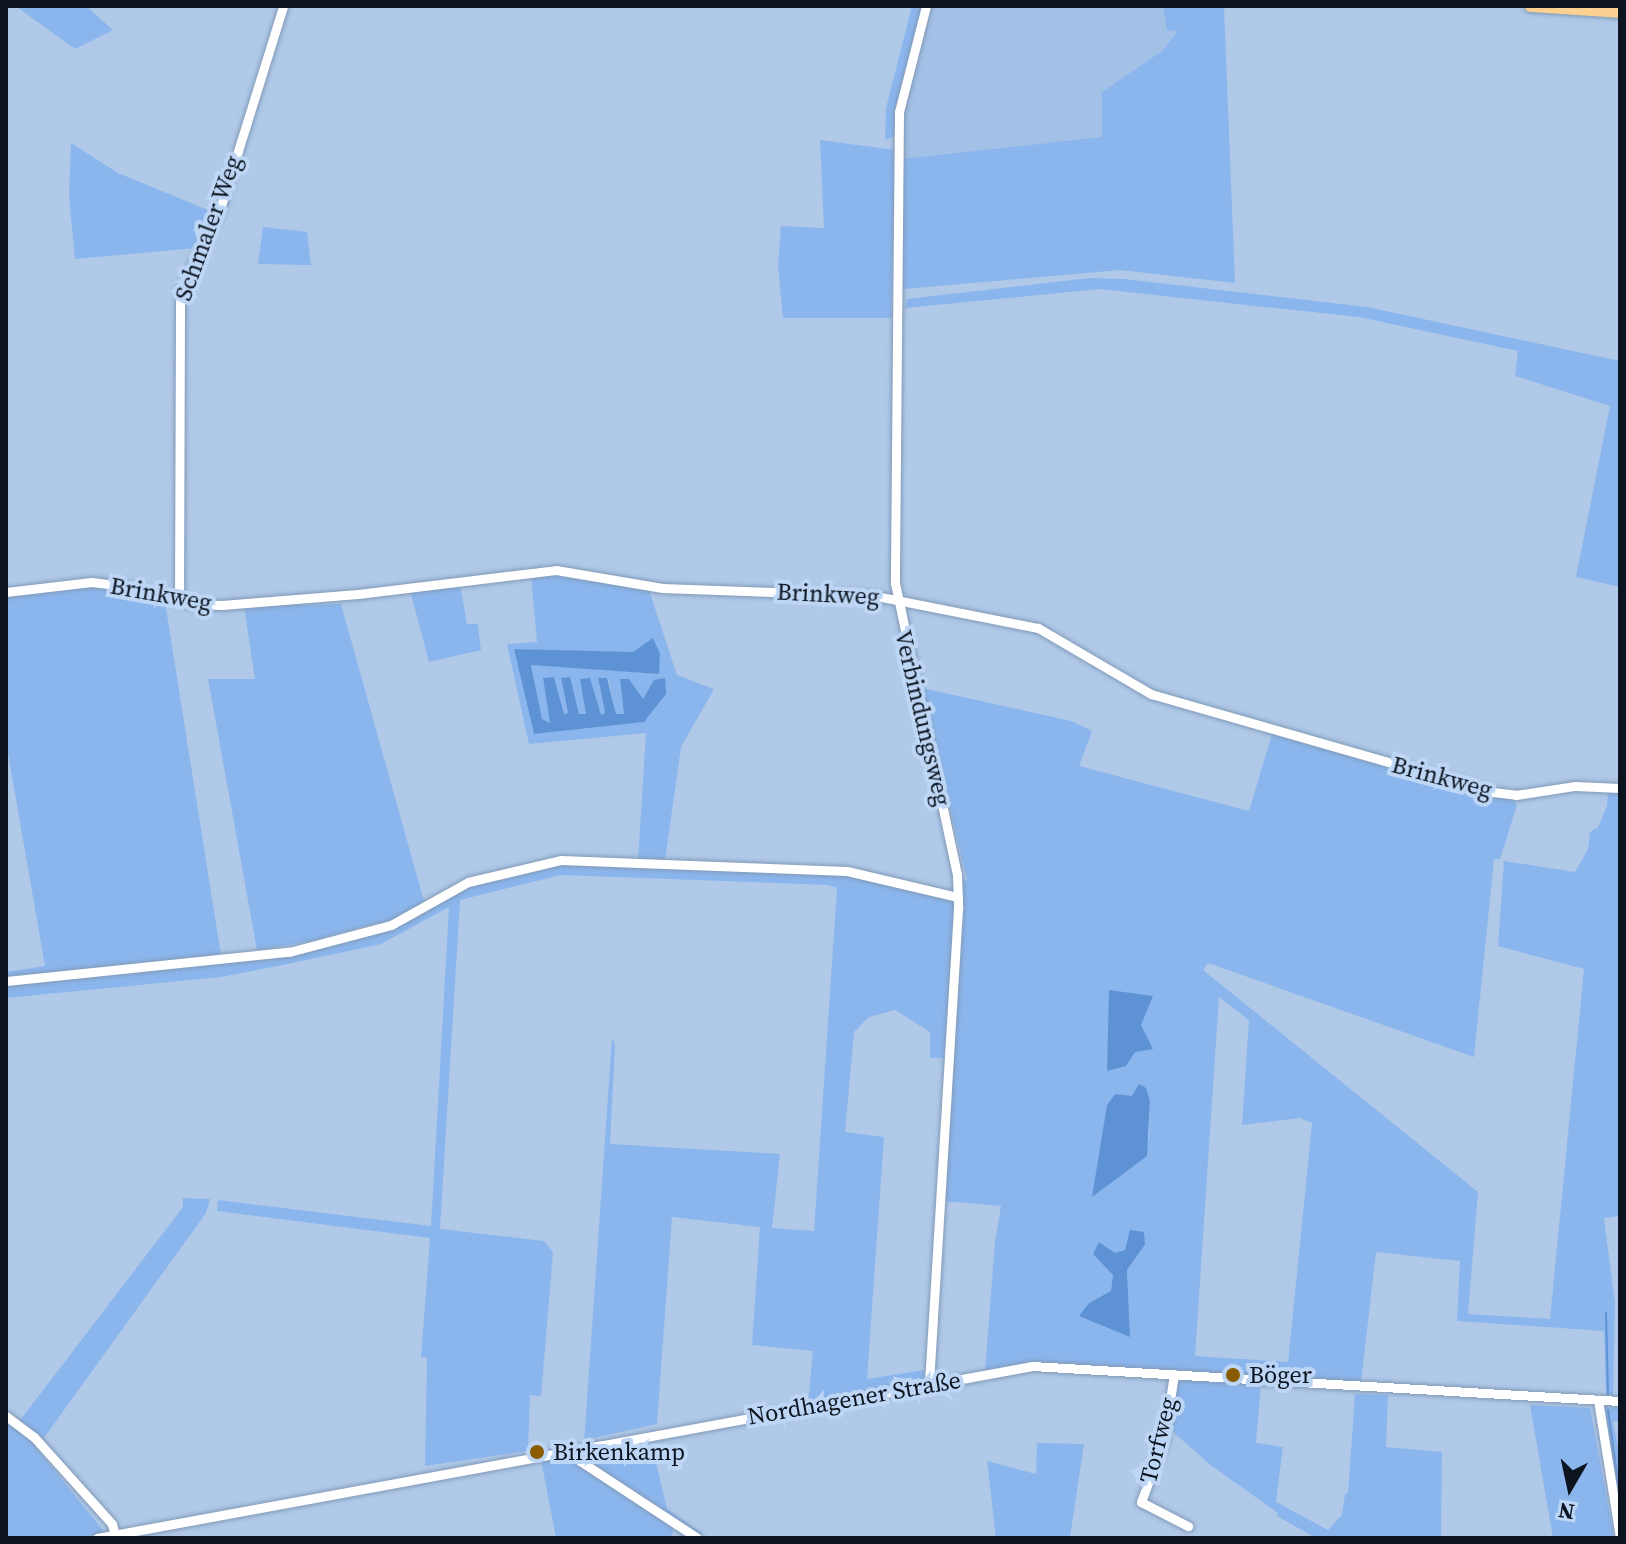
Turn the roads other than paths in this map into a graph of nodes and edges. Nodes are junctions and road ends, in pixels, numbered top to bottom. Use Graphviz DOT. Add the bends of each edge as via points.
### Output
graph roads {
  1 [pos="283,6"];
  2 [pos="926,6"];
  3 [pos="1530,6"];
  4 [pos="1620,12"];
  5 [pos="6,592"];
  6 [pos="896,599"];
  7 [pos="179,601"];
  8 [pos="1620,788"];
  9 [pos="958,897"];
  10 [pos="6,981"];
  11 [pos="1174,1374"];
  12 [pos="929,1384"];
  13 [pos="1598,1400"];
  14 [pos="1620,1401"];
  15 [pos="6,1416"];
  16 [pos="573,1450"];
  17 [pos="1188,1526"];
  18 [pos="115,1535"];
  19 [pos="97,1538"];
  20 [pos="697,1538"];
  21 [pos="1620,1538"];
  1 -- 7 [label="street, Schmaler Weg" via="219,212 180,291"];
  2 -- 6 [label="street, Verbindungsweg" via="899,112"];
  3 -- 4 [label="main road"];
  5 -- 7 [label="street, Brinkweg" via="91,582"];
  6 -- 7 [label="street, Brinkweg" via="662,588 556,570 279,601"];
  6 -- 8 [label="street, Brinkweg" via="1038,628 1151,694 1493,792"];
  6 -- 9 [label="street, Verbindungsweg"];
  9 -- 10 [label="street" via="847,871 561,860 468,882 391,925 289,952"];
  9 -- 12 [label="street, Verbindungsweg"];
  11 -- 12 [label="street, Nordhagener Straße" via="1032,1366"];
  11 -- 13 [label="street, Nordhagener Straße"];
  11 -- 17 [label="street, Torfweg" via="1164,1440 1141,1502"];
  12 -- 16 [label="street, Nordhagener Straße"];
  13 -- 14 [label="street, Nordhagener Straße"];
  13 -- 21 [label="street"];
  15 -- 18 [label="street" via="34,1437 112,1524"];
  16 -- 18 [label="street, Nordhagener Straße"];
  16 -- 20 [label="street" via="580,1461"];
  18 -- 19 [label="street, Nordhagener Straße"];
}
